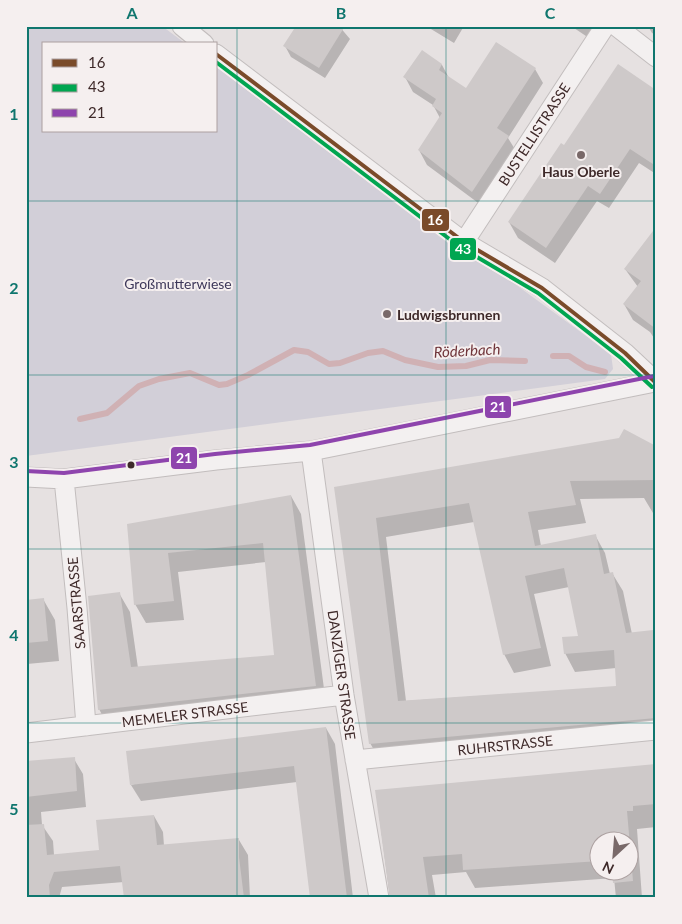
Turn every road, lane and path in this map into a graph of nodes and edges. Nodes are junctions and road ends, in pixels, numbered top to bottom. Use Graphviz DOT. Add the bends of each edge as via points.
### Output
graph roads {
  1 [pos="182,26"];
  2 [pos="605,26"];
  3 [pos="616,26"];
  4 [pos="202,42"];
  5 [pos="218,56"];
  6 [pos="656,57"];
  7 [pos="464,242"];
  8 [pos="656,382"];
  9 [pos="311,451"];
  10 [pos="26,477"];
  11 [pos="64,479"];
  12 [pos="344,695"];
  13 [pos="86,726"];
  14 [pos="656,730"];
  15 [pos="26,734"];
  16 [pos="355,760"];
  17 [pos="379,898"];
  1 -- 4 [label="street"];
  2 -- 7 [label="street, BUSTELLISTRASSE"];
  3 -- 6 [label="street"];
  5 -- 7 [label="street"];
  7 -- 8 [label="street" via="542,288 626,353"];
  8 -- 9 [label="street"];
  9 -- 11 [label="street"];
  9 -- 12 [label="street, DANZIGER STRASSE"];
  10 -- 11 [label="street"];
  11 -- 13 [label="street, SAARSTRASSE"];
  12 -- 13 [label="street, MEMELER STRASSE"];
  12 -- 16 [label="street, DANZIGER STRASSE"];
  13 -- 15 [label="street, MEMELER STRASSE"];
  14 -- 16 [label="street, RUHRSTRASSE"];
  16 -- 17 [label="street, DANZIGER STRASSE"];
}
